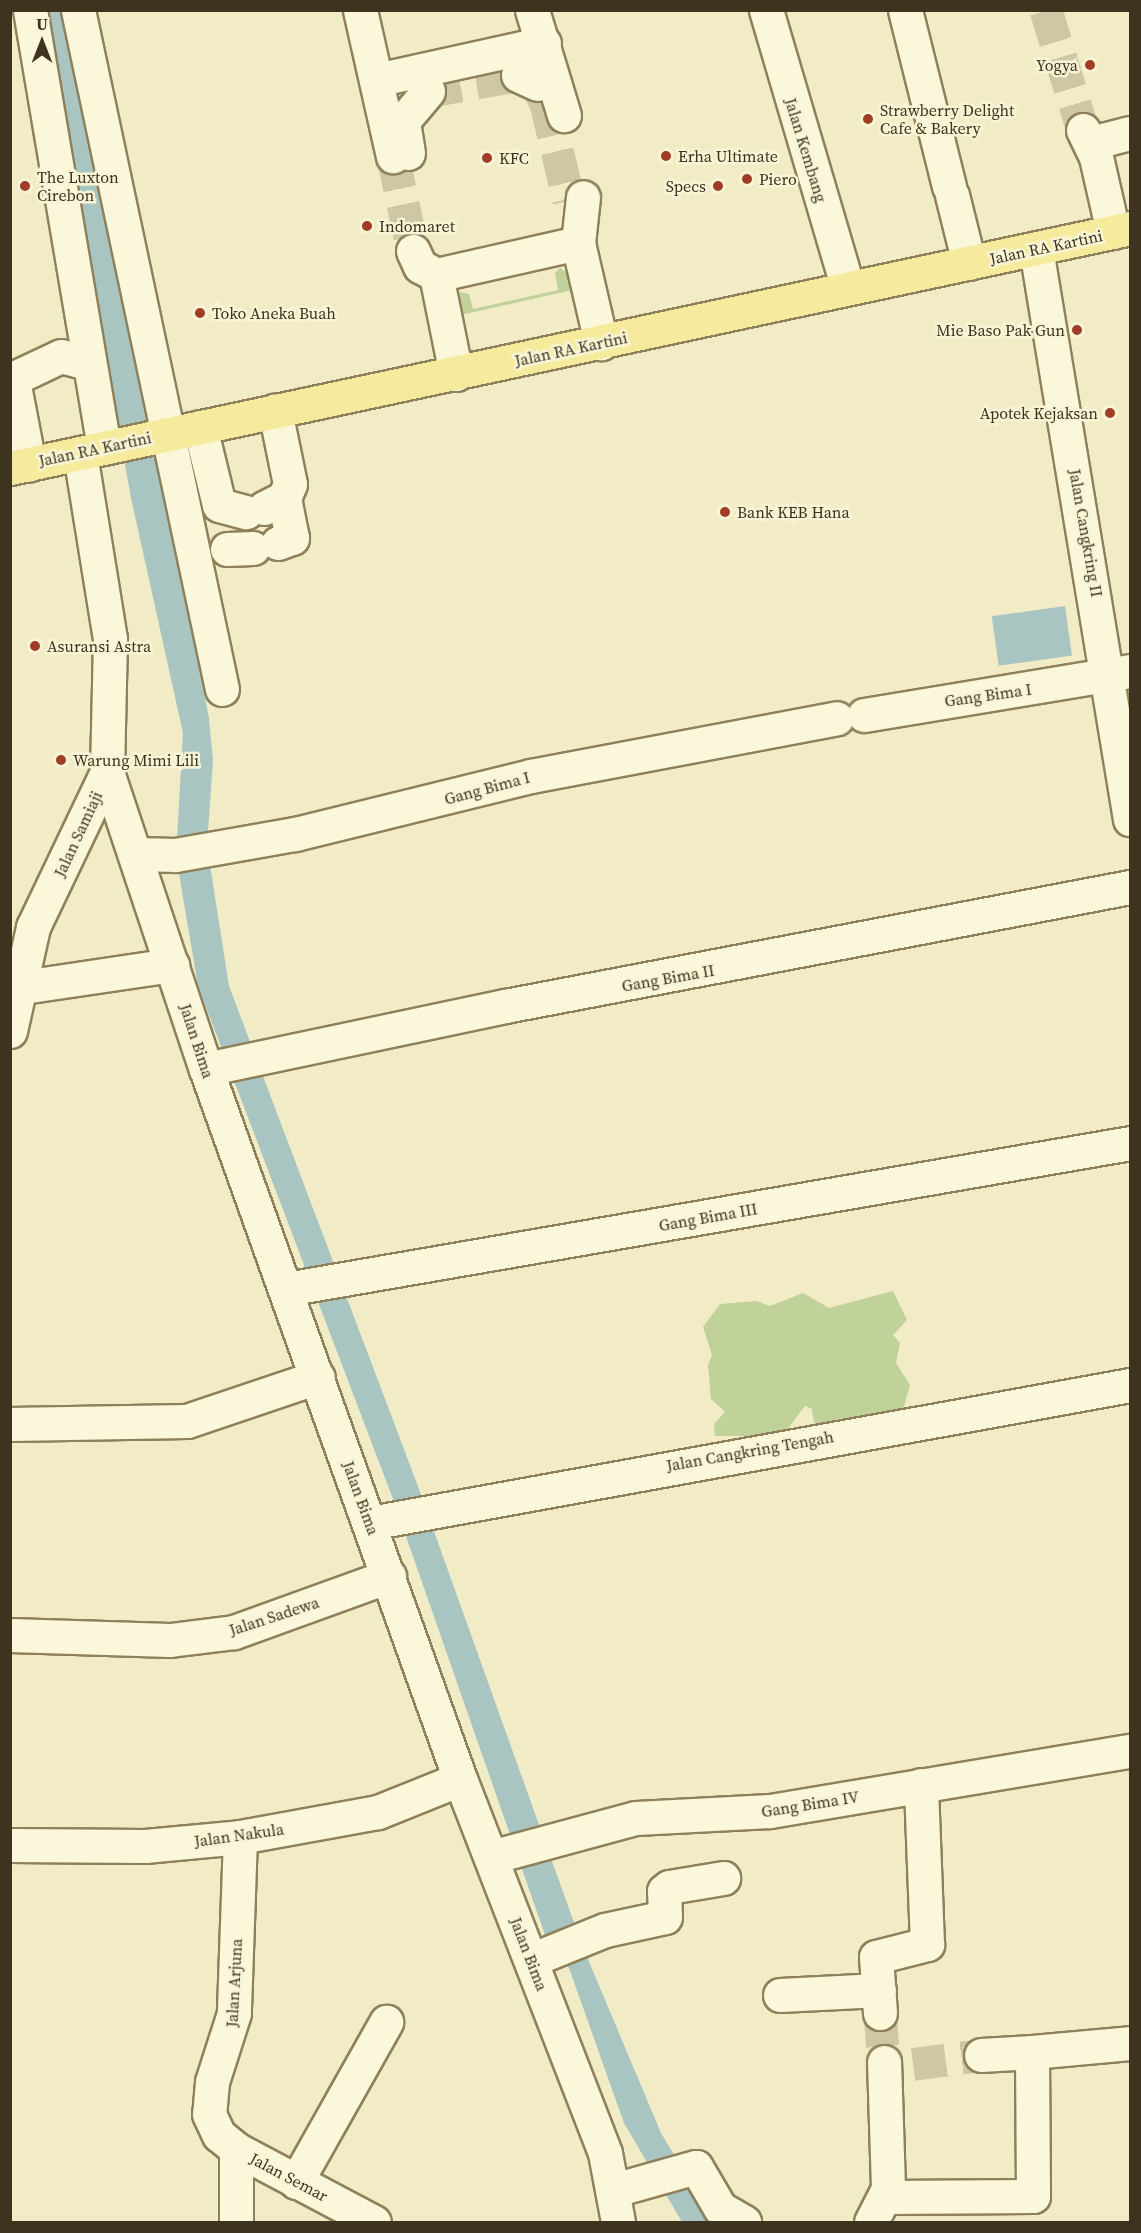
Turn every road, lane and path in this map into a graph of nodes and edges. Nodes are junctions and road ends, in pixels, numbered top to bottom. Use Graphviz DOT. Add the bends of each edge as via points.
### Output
graph roads {
  1 [pos="30,10"];
  2 [pos="78,10"];
  3 [pos="360,10"];
  4 [pos="532,10"];
  5 [pos="766,10"];
  6 [pos="905,10"];
  7 [pos="544,43"];
  8 [pos="376,80"];
  9 [pos="428,91"];
  10 [pos="564,115"];
  11 [pos="1131,133"];
  12 [pos="576,199"];
  13 [pos="1122,230"];
  14 [pos="578,243"];
  15 [pos="1036,249"];
  16 [pos="969,263"];
  17 [pos="848,288"];
  18 [pos="601,342"];
  19 [pos="88,363"];
  20 [pos="456,374"];
  21 [pos="12,380"];
  22 [pos="275,411"];
  23 [pos="177,432"];
  24 [pos="100,448"];
  25 [pos="20,466"];
  26 [pos="265,506"];
  27 [pos="253,546"];
  28 [pos="1121,673"];
  29 [pos="222,689"];
  30 [pos="107,772"];
  31 [pos="1131,819"];
  32 [pos="136,854"];
  33 [pos="1131,887"];
  34 [pos="172,965"];
  35 [pos="16,988"];
  36 [pos="10,1031"];
  37 [pos="214,1066"];
  38 [pos="1131,1143"];
  39 [pos="297,1287"];
  40 [pos="318,1377"];
  41 [pos="1131,1385"];
  42 [pos="10,1424"];
  43 [pos="380,1520"];
  44 [pos="389,1576"];
  45 [pos="10,1635"];
  46 [pos="1131,1751"];
  47 [pos="460,1779"];
  48 [pos="921,1785"];
  49 [pos="240,1837"];
  50 [pos="10,1845"];
  51 [pos="501,1853"];
  52 [pos="723,1878"];
  53 [pos="556,1950"];
  54 [pos="780,1995"];
  55 [pos="386,2022"];
  56 [pos="1131,2043"];
  57 [pos="1032,2052"];
  58 [pos="981,2055"];
  59 [pos="894,2064"];
  60 [pos="236,2149"];
  61 [pos="296,2182"];
  62 [pos="614,2190"];
  63 [pos="879,2210"];
  64 [pos="236,2223"];
  65 [pos="374,2223"];
  66 [pos="618,2223"];
  67 [pos="744,2223"];
  1 -- 19 [label="street, Jalan Samiaji"];
  2 -- 23 [label="street"];
  3 -- 8 [label="street"];
  4 -- 7 [label="street"];
  5 -- 17 [label="street, Jalan Kembang"];
  6 -- 16 [label="street"];
  7 -- 8 [label="street"];
  7 -- 10 [label="street"];
  8 -- 9 [label="street" via="400,154 403,122"];
  11 -- 13 [label="street" via="1087,136"];
  12 -- 14 [label="street"];
  13 -- 15 [label="main road, Jalan RA Kartini"];
  14 -- 18 [label="street"];
  14 -- 20 [label="street" via="426,258"];
  15 -- 16 [label="main road, Jalan RA Kartini"];
  15 -- 28 [label="street, Jalan Cangkring II"];
  16 -- 17 [label="main road, Jalan RA Kartini"];
  17 -- 18 [label="main road, Jalan RA Kartini"];
  18 -- 20 [label="main road, Jalan RA Kartini"];
  19 -- 21 [label="street" via="48,348"];
  19 -- 24 [label="street, Jalan Samiaji"];
  20 -- 22 [label="main road, Jalan RA Kartini"];
  21 -- 25 [label="street"];
  22 -- 23 [label="main road, Jalan RA Kartini"];
  22 -- 26 [label="street" via="290,484"];
  23 -- 24 [label="main road, Jalan RA Kartini"];
  23 -- 26 [label="street" via="219,505"];
  23 -- 29 [label="street"];
  24 -- 25 [label="main road, Jalan RA Kartini"];
  24 -- 30 [label="street, Jalan Samiaji" via="110,639"];
  26 -- 27 [label="street" via="292,538"];
  28 -- 31 [label="street, Jalan Cangkring II"];
  28 -- 32 [label="street, Gang Bima I" via="683,744 215,849 176,855"];
  30 -- 32 [label="street, Jalan Bima"];
  30 -- 35 [label="street, Jalan Samiaji" via="33,927"];
  32 -- 34 [label="street, Jalan Bima"];
  33 -- 37 [label="street, Gang Bima II"];
  34 -- 35 [label="street"];
  34 -- 37 [label="street, Jalan Bima"];
  35 -- 36 [label="street, Jalan Samiaji"];
  37 -- 39 [label="street, Jalan Bima"];
  38 -- 39 [label="street, Gang Bima III"];
  39 -- 40 [label="street, Jalan Bima"];
  40 -- 42 [label="street" via="187,1421"];
  40 -- 43 [label="street, Jalan Bima"];
  41 -- 43 [label="street, Jalan Cangkring Tengah"];
  43 -- 44 [label="street, Jalan Bima"];
  44 -- 45 [label="street, Jalan Sadewa" via="234,1632 170,1640"];
  44 -- 47 [label="street, Jalan Bima"];
  46 -- 48 [label="street, Gang Bima IV"];
  47 -- 49 [label="street, Jalan Nakula" via="378,1812"];
  47 -- 51 [label="street, Jalan Bima"];
  48 -- 51 [label="street, Gang Bima IV" via="770,1811 636,1818"];
  48 -- 54 [label="street" via="927,1944 876,1957 880,2002"];
  49 -- 50 [label="street, Jalan Nakula" via="145,1846"];
  49 -- 60 [label="street, Jalan Arjuna" via="234,2013 212,2082 209,2114 219,2135"];
  51 -- 53 [label="street, Jalan Bima"];
  52 -- 53 [label="street" via="669,1887 664,1891 665,1917"];
  53 -- 62 [label="street, Jalan Bima"];
  55 -- 61 [label="street"];
  56 -- 57 [label="street"];
  57 -- 58 [label="street"];
  57 -- 63 [label="street" via="1031,2198"];
  59 -- 63 [label="street"];
  60 -- 61 [label="street, Jalan Semar"];
  60 -- 64 [label="street"];
  61 -- 65 [label="street, Jalan Semar"];
  62 -- 66 [label="street, Jalan Bima"];
  62 -- 67 [label="street" via="696,2167 720,2208"];
}
